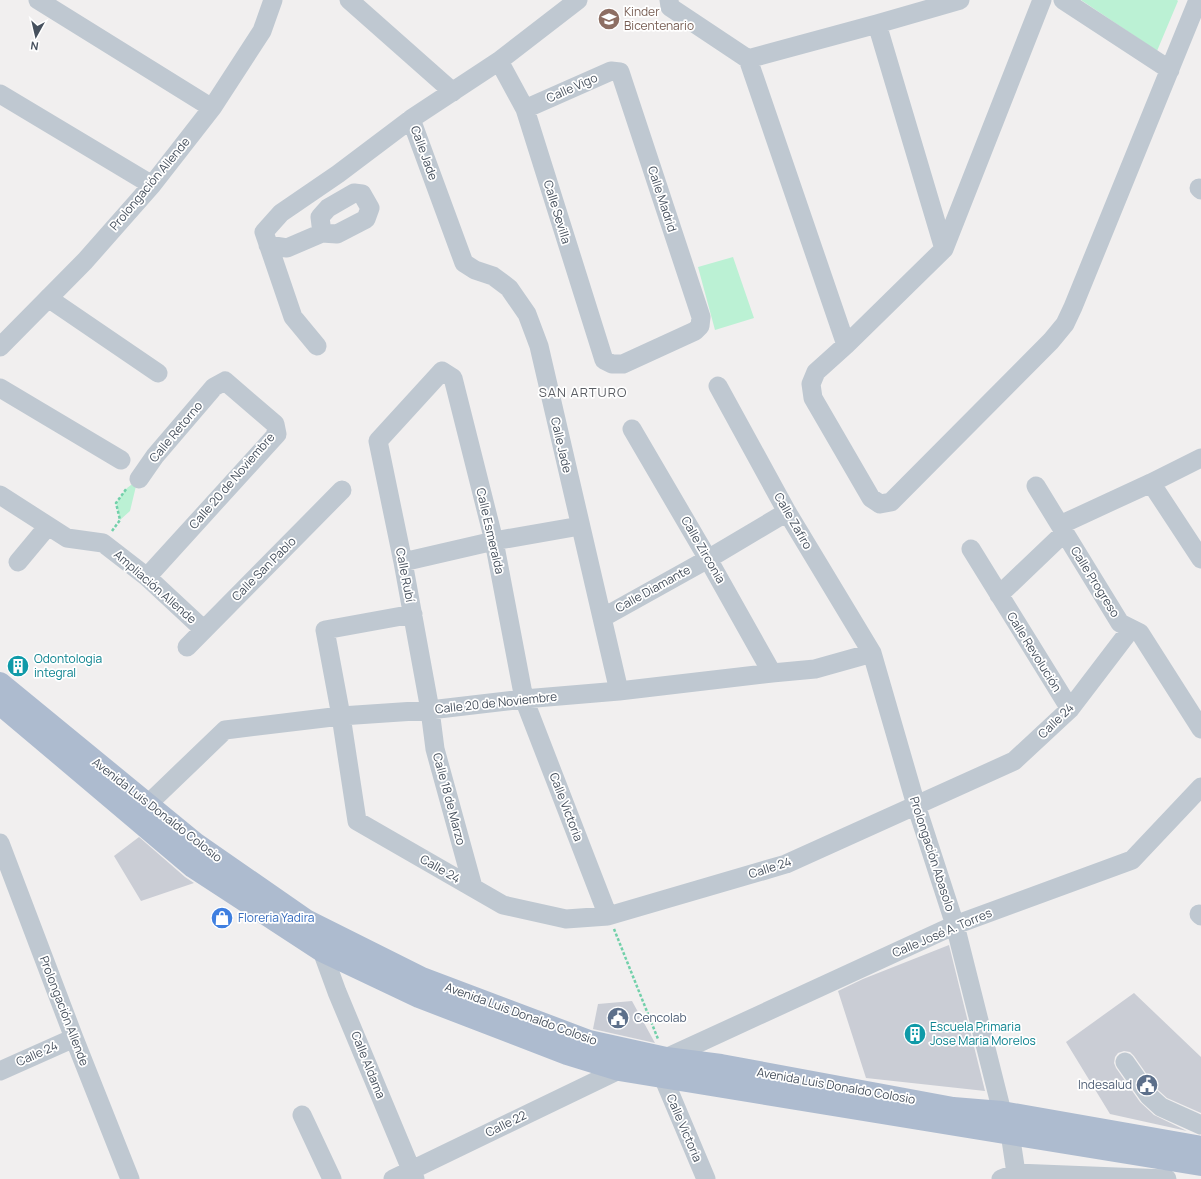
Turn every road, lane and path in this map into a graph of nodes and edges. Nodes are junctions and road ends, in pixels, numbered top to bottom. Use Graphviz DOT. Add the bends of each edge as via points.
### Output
graph roads {
  1 [pos="38,0"];
  2 [pos="273,0"];
  3 [pos="349,0"];
  4 [pos="578,0"];
  5 [pos="669,0"];
  6 [pos="960,0"];
  7 [pos="1042,0"];
  8 [pos="1062,0"];
  9 [pos="1198,0"];
  10 [pos="877,24"];
  11 [pos="748,59"];
  12 [pos="499,61"];
  13 [pos="1170,70"];
  14 [pos="620,72"];
  15 [pos="453,92"];
  16 [pos="0,94"];
  17 [pos="212,108"];
  18 [pos="525,109"];
  19 [pos="411,119"];
  20 [pos="152,185"];
  21 [pos="322,233"];
  22 [pos="268,245"];
  23 [pos="944,249"];
  24 [pos="48,298"];
  25 [pos="846,345"];
  26 [pos="317,346"];
  27 [pos="0,347"];
  28 [pos="612,364"];
  29 [pos="442,371"];
  30 [pos="158,373"];
  31 [pos="718,386"];
  32 [pos="214,387"];
  33 [pos="0,388"];
  34 [pos="632,429"];
  35 [pos="1201,458"];
  36 [pos="121,460"];
  37 [pos="139,479"];
  38 [pos="1151,483"];
  39 [pos="1036,486"];
  40 [pos="342,490"];
  41 [pos="0,495"];
  42 [pos="787,512"];
  43 [pos="48,526"];
  44 [pos="580,526"];
  45 [pos="1062,529"];
  46 [pos="494,541"];
  47 [pos="103,542"];
  48 [pos="971,550"];
  49 [pos="708,559"];
  50 [pos="1201,559"];
  51 [pos="18,562"];
  52 [pos="403,562"];
  53 [pos="147,577"];
  54 [pos="999,595"];
  55 [pos="413,614"];
  56 [pos="602,618"];
  57 [pos="1131,629"];
  58 [pos="204,630"];
  59 [pos="186,648"];
  60 [pos="872,653"];
  61 [pos="772,672"];
  62 [pos="0,683"];
  63 [pos="619,691"];
  64 [pos="524,699"];
  65 [pos="0,704"];
  66 [pos="430,710"];
  67 [pos="1070,710"];
  68 [pos="341,716"];
  69 [pos="1201,729"];
  70 [pos="1201,787"];
  71 [pos="147,805"];
  72 [pos="916,805"];
  73 [pos="0,843"];
  74 [pos="473,887"];
  75 [pos="608,916"];
  76 [pos="955,925"];
  77 [pos="322,951"];
  78 [pos="74,1038"];
  79 [pos="1125,1062"];
  80 [pos="664,1067"];
  81 [pos="619,1070"];
  82 [pos="0,1071"];
  83 [pos="1002,1112"];
  84 [pos="302,1114"];
  85 [pos="1201,1126"];
  86 [pos="1010,1133"];
  87 [pos="1193,1161"];
  88 [pos="413,1175"];
  89 [pos="1009,1176"];
  90 [pos="130,1179"];
  91 [pos="332,1179"];
  92 [pos="393,1179"];
  93 [pos="706,1179"];
  94 [pos="1167,1179"];
  1 -- 17 [label="street"];
  2 -- 17 [label="street, Prolongación Allende" via="262,31"];
  3 -- 15 [label="street"];
  4 -- 12 [label="street"];
  5 -- 11 [label="street" via="670,7"];
  6 -- 10 [label="street"];
  7 -- 23 [label="street"];
  8 -- 13 [label="street"];
  9 -- 13 [label="street"];
  10 -- 11 [label="street"];
  10 -- 23 [label="street"];
  11 -- 25 [label="street"];
  12 -- 15 [label="street"];
  12 -- 18 [label="street, Calle Sevilla"];
  13 -- 25 [label="street" via="1065,324 891,502 880,504 871,498 813,398 811,384 816,372"];
  14 -- 18 [label="street, Calle Vigo" via="611,71"];
  14 -- 28 [label="street, Calle Madrid" via="701,317 700,326 696,331 623,364"];
  15 -- 19 [label="street"];
  16 -- 20 [label="street"];
  17 -- 20 [label="street, Prolongación Allende"];
  18 -- 28 [label="street, Calle Sevilla" via="604,360"];
  19 -- 22 [label="street" via="281,213 264,232"];
  19 -- 44 [label="street, Calle Jade" via="464,263 493,276 509,288 527,314 539,346"];
  20 -- 24 [label="street, Prolongación Allende" via="85,261"];
  21 -- 22 [label="street" via="287,248"];
  22 -- 26 [label="street" via="293,317"];
  23 -- 25 [label="street"];
  24 -- 27 [label="street, Prolongación Allende"];
  24 -- 30 [label="street"];
  29 -- 46 [label="street, Calle Esmeralda" via="453,378"];
  29 -- 52 [label="street, Calle Rubí" via="378,441"];
  31 -- 42 [label="street, Calle Zafiro"];
  32 -- 37 [label="street, Calle Retorno" via="155,456"];
  32 -- 53 [label="street, Calle 20 de Noviembre" via="224,381 275,424 277,434"];
  33 -- 36 [label="street"];
  34 -- 49 [label="street, Calle Zirconia"];
  35 -- 38 [label="street"];
  37 -- 47 [label="path" via="127,488 116,503 120,520"];
  38 -- 45 [label="street"];
  38 -- 50 [label="street"];
  39 -- 45 [label="street, Calle Progreso"];
  40 -- 58 [label="street, Calle San Pablo"];
  41 -- 43 [label="street, Ampliación Allende"];
  42 -- 49 [label="street, Calle Diamante"];
  42 -- 60 [label="street, Calle Zafiro"];
  43 -- 47 [label="street, Ampliación Allende" via="67,538"];
  43 -- 51 [label="street"];
  44 -- 46 [label="street"];
  44 -- 56 [label="street, Calle Jade"];
  45 -- 54 [label="street"];
  45 -- 57 [label="street, Calle Progreso" via="1120,623"];
  46 -- 52 [label="street"];
  46 -- 64 [label="street, Calle Esmeralda"];
  47 -- 53 [label="street, Ampliación Allende"];
  48 -- 54 [label="street, Calle Revolución"];
  49 -- 56 [label="street, Calle Diamante"];
  49 -- 61 [label="street, Calle Zirconia"];
  52 -- 55 [label="street, Calle Rubí"];
  53 -- 58 [label="street, Ampliación Allende"];
  54 -- 67 [label="street, Calle Revolución"];
  55 -- 66 [label="street, Calle Rubí"];
  55 -- 68 [label="street" via="325,630"];
  56 -- 63 [label="street, Calle Jade"];
  57 -- 67 [label="street, Calle 24"];
  57 -- 69 [label="street, Calle Progreso" via="1140,633"];
  58 -- 59 [label="street, Calle San Pablo"];
  60 -- 61 [label="street, Calle 20 de Noviembre" via="815,669"];
  60 -- 72 [label="street, Prolongación Abasolo"];
  61 -- 63 [label="street, Calle 20 de Noviembre"];
  62 -- 71 [label="main road, Avenida Luis Donaldo Colosio"];
  63 -- 64 [label="street, Calle 20 de Noviembre"];
  64 -- 66 [label="street, Calle 20 de Noviembre"];
  64 -- 75 [label="street, Calle Victoria"];
  65 -- 77 [label="main road, Avenida Luis Donaldo Colosio" via="193,867"];
  66 -- 68 [label="street, Calle 20 de Noviembre"];
  66 -- 74 [label="street, Calle 18 de Marzo" via="436,749"];
  67 -- 72 [label="street, Calle 24" via="1014,761"];
  68 -- 71 [label="street, Calle 20 de Noviembre" via="225,730"];
  68 -- 74 [label="street, Calle 24" via="357,821"];
  70 -- 76 [label="street, Calle José A. Torres" via="1132,860"];
  71 -- 80 [label="main road, Avenida Luis Donaldo Colosio" via="195,843 306,920 422,978"];
  72 -- 75 [label="street, Calle 24" via="786,864"];
  72 -- 76 [label="street, Prolongación Abasolo"];
  73 -- 78 [label="street, Prolongación Allende"];
  74 -- 75 [label="street, Calle 24" via="503,905 566,919"];
  75 -- 80 [label="path"];
  76 -- 80 [label="street, Calle José A. Torres"];
  76 -- 83 [label="street, Prolongación Abasolo"];
  77 -- 81 [label="main road, Avenida Luis Donaldo Colosio" via="419,997 567,1054"];
  77 -- 88 [label="street, Calle Aldama"];
  78 -- 82 [label="street, Calle 24"];
  78 -- 90 [label="street, Prolongación Allende"];
  79 -- 85 [label="street" via="1149,1096 1161,1108"];
  80 -- 81 [label="main road, Avenida Luis Donaldo Colosio"];
  80 -- 83 [label="main road, Avenida Luis Donaldo Colosio" via="721,1065 954,1108"];
  80 -- 86 [label="main road, Avenida Luis Donaldo Colosio"];
  80 -- 93 [label="street, Calle Victoria"];
  81 -- 88 [label="street, Calle 22"];
  83 -- 86 [label="street, Prolongación Abasolo"];
  83 -- 87 [label="main road, Avenida Luis Donaldo Colosio"];
  84 -- 91 [label="street"];
  86 -- 87 [label="main road, Avenida Luis Donaldo Colosio"];
  86 -- 89 [label="street, Prolongación Abasolo"];
  88 -- 92 [label="street, Calle 22"];
  89 -- 94 [label="street"];
}
